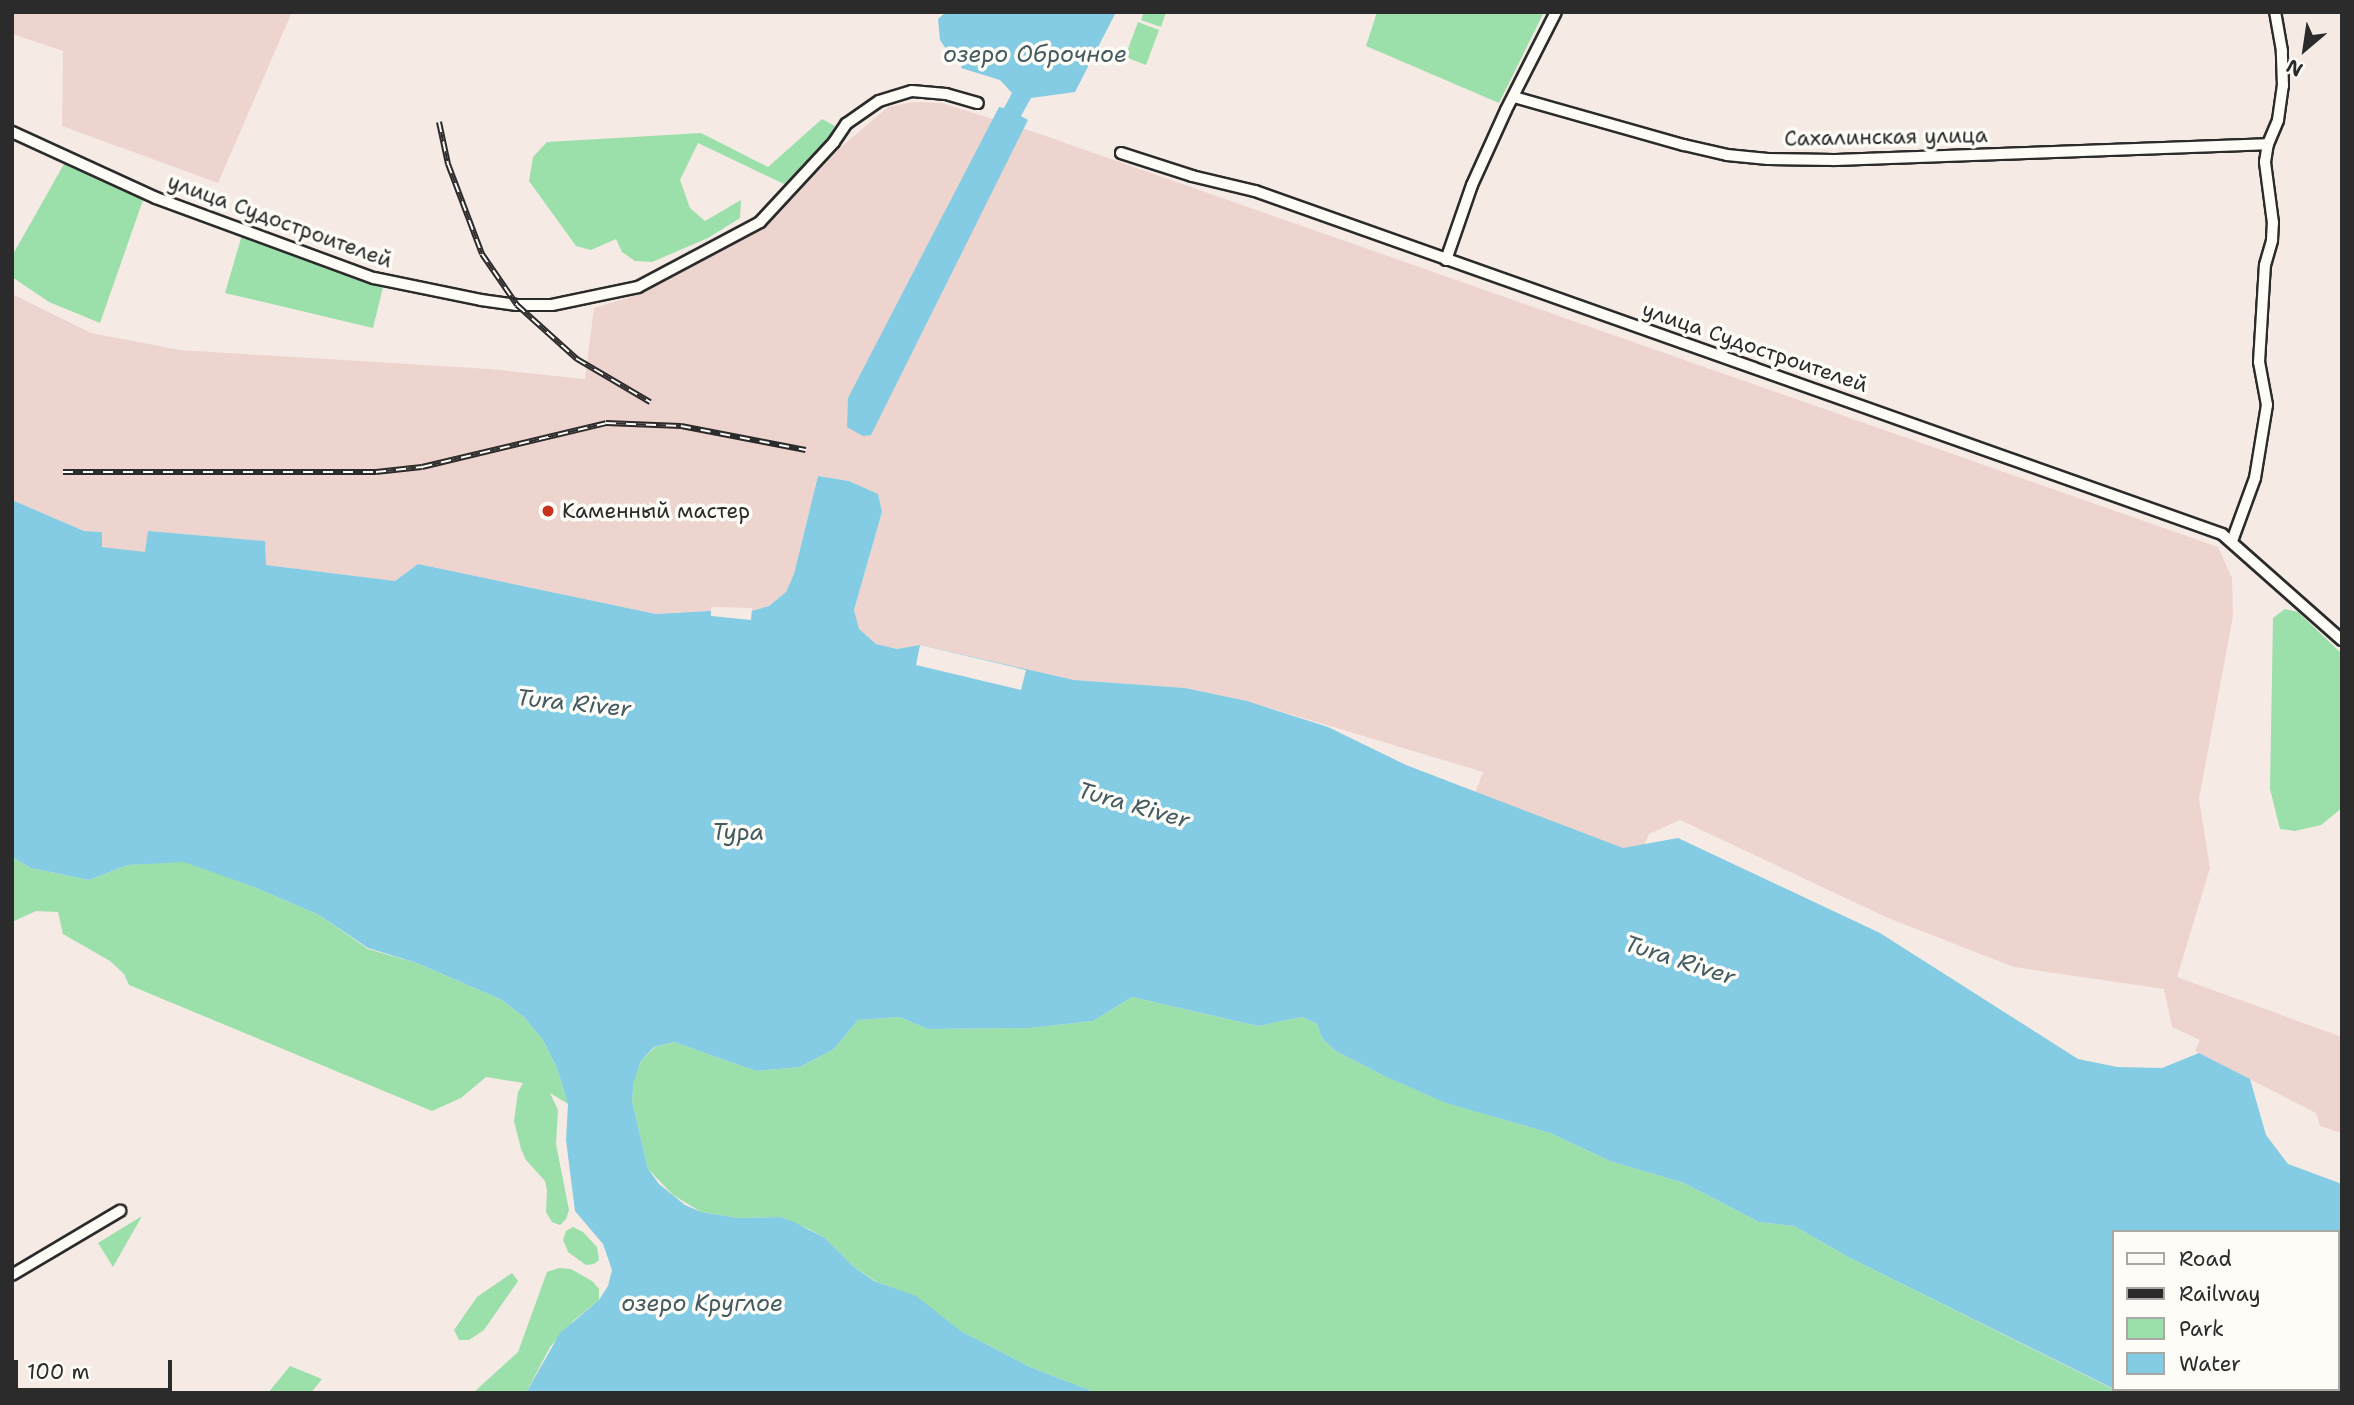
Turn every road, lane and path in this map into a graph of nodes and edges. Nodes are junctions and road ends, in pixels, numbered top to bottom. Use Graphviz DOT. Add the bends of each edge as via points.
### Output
graph roads {
  1 [pos="1556,12"];
  2 [pos="2275,12"];
  3 [pos="1514,97"];
  4 [pos="978,103"];
  5 [pos="12,132"];
  6 [pos="2267,144"];
  7 [pos="1121,153"];
  8 [pos="1446,260"];
  9 [pos="2232,541"];
  10 [pos="2342,640"];
  11 [pos="120,1211"];
  12 [pos="12,1275"];
  1 -- 3 [label="street"];
  2 -- 6 [label="street" via="2283,86 2278,120"];
  3 -- 6 [label="street, Сахалинская улица" via="1684,145 1769,159"];
  3 -- 8 [label="street" via="1472,185"];
  4 -- 5 [label="street, улица Судостроителей" via="912,91 879,101 846,124 760,222 638,287 552,305 505,304 374,278 156,198"];
  6 -- 9 [label="street" via="2273,240 2264,265 2259,362 2267,405 2255,478"];
  7 -- 8 [label="street, улица Судостроителей" via="1255,191"];
  8 -- 9 [label="street, улица Судостроителей" via="1794,380"];
  9 -- 10 [label="street, улица Судостроителей"];
  11 -- 12 [label="street"];
}
